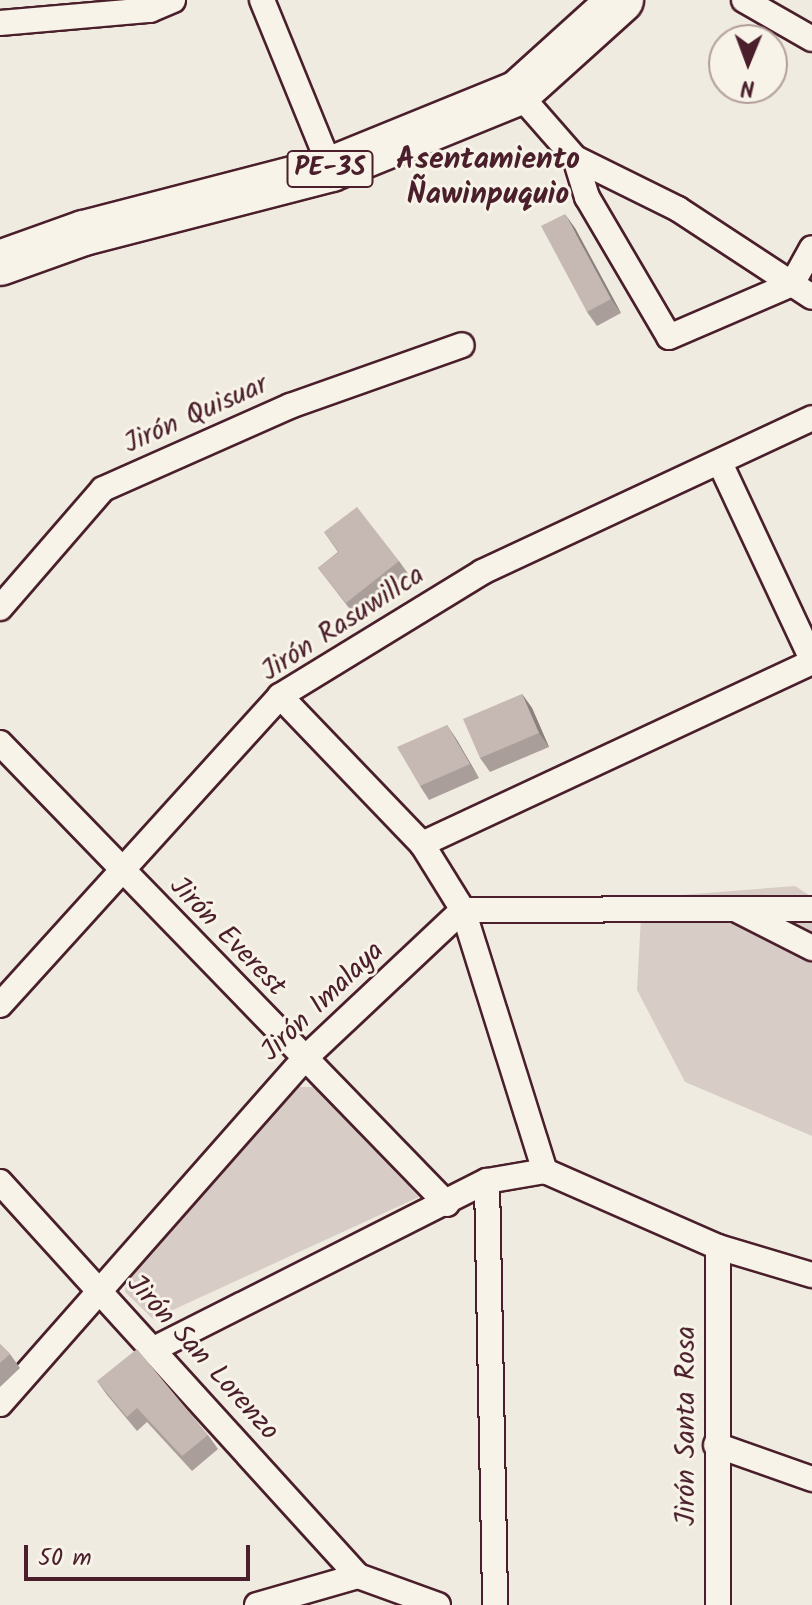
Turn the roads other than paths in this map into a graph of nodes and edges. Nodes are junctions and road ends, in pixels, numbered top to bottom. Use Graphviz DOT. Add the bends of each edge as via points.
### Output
graph roads {
  1 [pos="173,0"];
  2 [pos="262,0"];
  3 [pos="621,0"];
  4 [pos="744,0"];
  5 [pos="0,23"];
  6 [pos="812,39"];
  7 [pos="518,93"];
  8 [pos="575,158"];
  9 [pos="331,169"];
  10 [pos="812,248"];
  11 [pos="1,259"];
  12 [pos="802,290"];
  13 [pos="462,345"];
  14 [pos="812,418"];
  15 [pos="720,463"];
  16 [pos="0,608"];
  17 [pos="812,660"];
  18 [pos="280,696"];
  19 [pos="0,743"];
  20 [pos="422,844"];
  21 [pos="122,872"];
  22 [pos="736,909"];
  23 [pos="812,909"];
  24 [pos="463,910"];
  25 [pos="812,948"];
  26 [pos="0,1005"];
  27 [pos="303,1060"];
  28 [pos="545,1171"];
  29 [pos="487,1181"];
  30 [pos="0,1182"];
  31 [pos="447,1204"];
  32 [pos="718,1247"];
  33 [pos="812,1275"];
  34 [pos="102,1291"];
  35 [pos="154,1349"];
  36 [pos="0,1404"];
  37 [pos="716,1445"];
  38 [pos="812,1479"];
  39 [pos="358,1576"];
  40 [pos="257,1605"];
  41 [pos="438,1605"];
  42 [pos="495,1605"];
  43 [pos="718,1605"];
  1 -- 5 [label="street" via="150,10"];
  2 -- 9 [label="street"];
  3 -- 7 [label="highway, PE-3S"];
  4 -- 6 [label="street"];
  7 -- 8 [label="street"];
  7 -- 9 [label="highway, PE-3S"];
  8 -- 12 [label="street" via="678,209"];
  8 -- 12 [label="street" via="587,197 669,337"];
  9 -- 11 [label="highway, PE-3S"];
  10 -- 12 [label="street"];
  13 -- 16 [label="street, Jirón Quisuar" via="290,406 103,489"];
  14 -- 15 [label="street, Jirón Rasuwillca"];
  15 -- 17 [label="street"];
  15 -- 18 [label="street, Jirón Rasuwillca" via="586,519 482,572"];
  17 -- 20 [label="street"];
  18 -- 20 [label="street"];
  18 -- 21 [label="street, Jirón Rasuwillca"];
  19 -- 21 [label="street, Jirón Everest"];
  20 -- 24 [label="street"];
  21 -- 26 [label="street, Jirón Rasuwillca"];
  21 -- 27 [label="street, Jirón Everest"];
  22 -- 23 [label="street"];
  22 -- 24 [label="street"];
  22 -- 25 [label="street"];
  24 -- 27 [label="street, Jirón Imalaya"];
  24 -- 28 [label="street"];
  27 -- 31 [label="street, Jirón Everest"];
  27 -- 34 [label="street, Jirón Imalaya"];
  28 -- 29 [label="street"];
  28 -- 32 [label="street"];
  29 -- 31 [label="street"];
  29 -- 42 [label="street"];
  30 -- 34 [label="street, Jirón San Lorenzo"];
  31 -- 35 [label="street"];
  32 -- 33 [label="street"];
  32 -- 37 [label="street, Jirón Santa Rosa"];
  34 -- 35 [label="street, Jirón San Lorenzo"];
  34 -- 36 [label="street, Jirón Imalaya"];
  35 -- 39 [label="street, Jirón San Lorenzo"];
  37 -- 38 [label="street"];
  37 -- 43 [label="street, Jirón Santa Rosa"];
  39 -- 40 [label="street"];
  39 -- 41 [label="street"];
}
